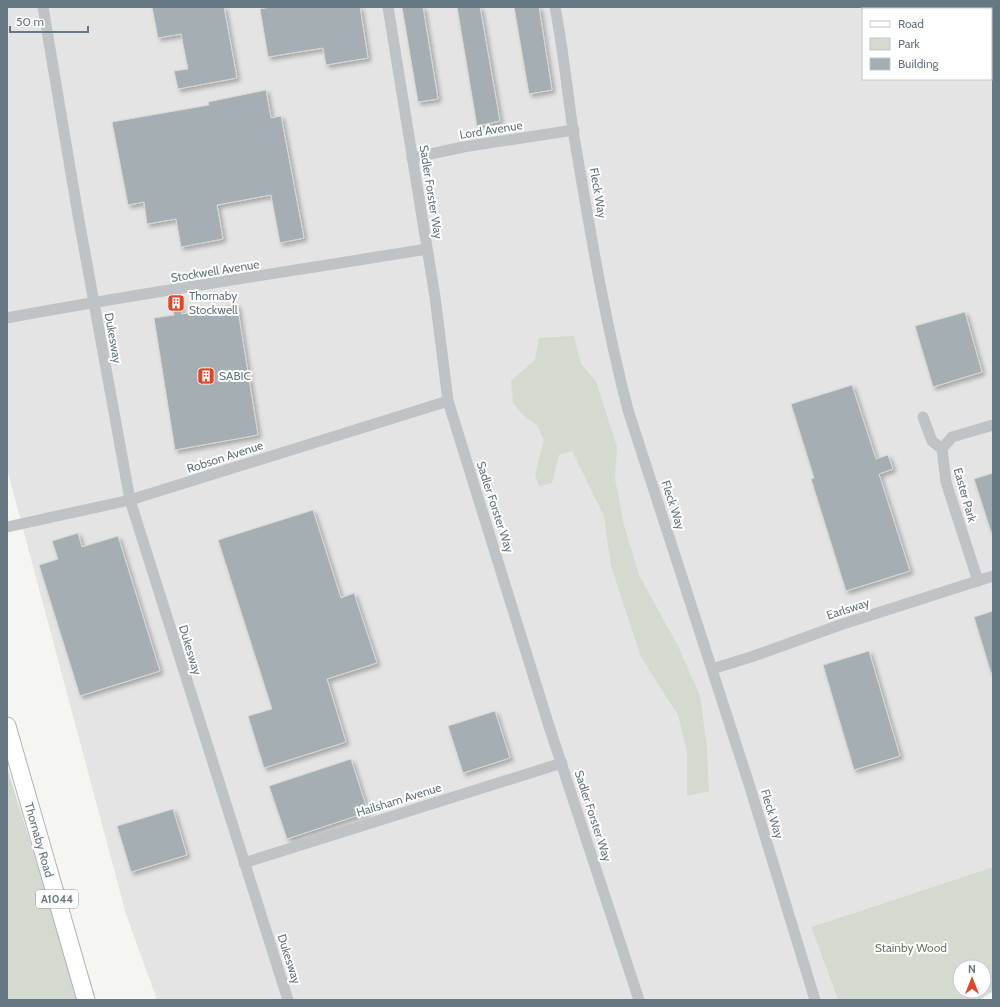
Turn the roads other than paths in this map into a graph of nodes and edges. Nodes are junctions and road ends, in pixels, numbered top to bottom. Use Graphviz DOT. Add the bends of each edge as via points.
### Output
graph roads {
  1 [pos="44,7"];
  2 [pos="388,7"];
  3 [pos="555,7"];
  4 [pos="574,130"];
  5 [pos="412,158"];
  6 [pos="428,249"];
  7 [pos="93,302"];
  8 [pos="7,318"];
  9 [pos="448,401"];
  10 [pos="923,418"];
  11 [pos="993,425"];
  12 [pos="942,449"];
  13 [pos="130,500"];
  14 [pos="7,527"];
  15 [pos="993,576"];
  16 [pos="978,581"];
  17 [pos="712,669"];
  18 [pos="7,726"];
  19 [pos="562,763"];
  20 [pos="244,864"];
  21 [pos="86,1000"];
  22 [pos="288,1000"];
  23 [pos="638,1000"];
  24 [pos="815,1000"];
  1 -- 7 [label="street, Dukesway"];
  2 -- 5 [label="street, Sadler Forster Way"];
  3 -- 4 [label="street, Fleck Way"];
  4 -- 5 [label="street, Lord Avenue" via="462,147"];
  4 -- 17 [label="street, Fleck Way" via="615,362 628,410"];
  5 -- 6 [label="street, Sadler Forster Way"];
  6 -- 7 [label="street, Stockwell Avenue"];
  6 -- 9 [label="street, Sadler Forster Way"];
  7 -- 8 [label="street, Stockwell Avenue"];
  7 -- 13 [label="street, Dukesway"];
  9 -- 13 [label="street, Robson Avenue"];
  9 -- 19 [label="street, Sadler Forster Way"];
  10 -- 12 [label="street" via="932,441"];
  11 -- 12 [label="street" via="952,437"];
  12 -- 16 [label="street, Easter Park" via="946,482"];
  13 -- 14 [label="street, Robson Avenue"];
  13 -- 20 [label="street, Dukesway"];
  15 -- 16 [label="street, Earlsway"];
  16 -- 17 [label="street, Earlsway"];
  17 -- 24 [label="street, Fleck Way"];
  18 -- 21 [label="main road, Thornaby Road / A1044"];
  19 -- 20 [label="street, Hailsham Avenue" via="369,822"];
  19 -- 23 [label="street, Sadler Forster Way"];
  20 -- 22 [label="street, Dukesway"];
}
